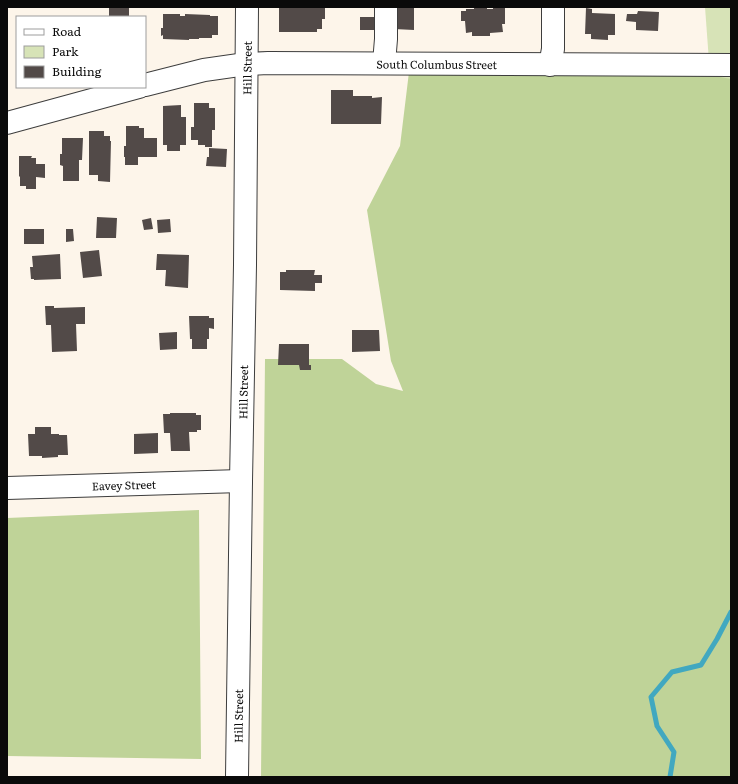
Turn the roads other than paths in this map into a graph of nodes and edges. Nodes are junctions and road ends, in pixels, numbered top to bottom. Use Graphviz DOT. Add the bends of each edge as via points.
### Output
graph roads {
  1 [pos="247,7"];
  2 [pos="386,7"];
  3 [pos="553,7"];
  4 [pos="246,64"];
  5 [pos="384,64"];
  6 [pos="550,65"];
  7 [pos="731,65"];
  8 [pos="146,85"];
  9 [pos="135,88"];
  10 [pos="7,123"];
  11 [pos="240,481"];
  12 [pos="7,488"];
  13 [pos="237,777"];
  1 -- 4 [label="street, Hill Street"];
  2 -- 5 [label="street"];
  3 -- 6 [label="street"];
  4 -- 5 [label="street, South Columbus Street"];
  4 -- 8 [label="street, South Columbus Street" via="204,70"];
  4 -- 11 [label="street, Hill Street"];
  5 -- 6 [label="street, South Columbus Street"];
  6 -- 7 [label="street, South Columbus Street"];
  9 -- 10 [label="street"];
  11 -- 12 [label="street, Eavey Street"];
  11 -- 13 [label="street, Hill Street"];
}
